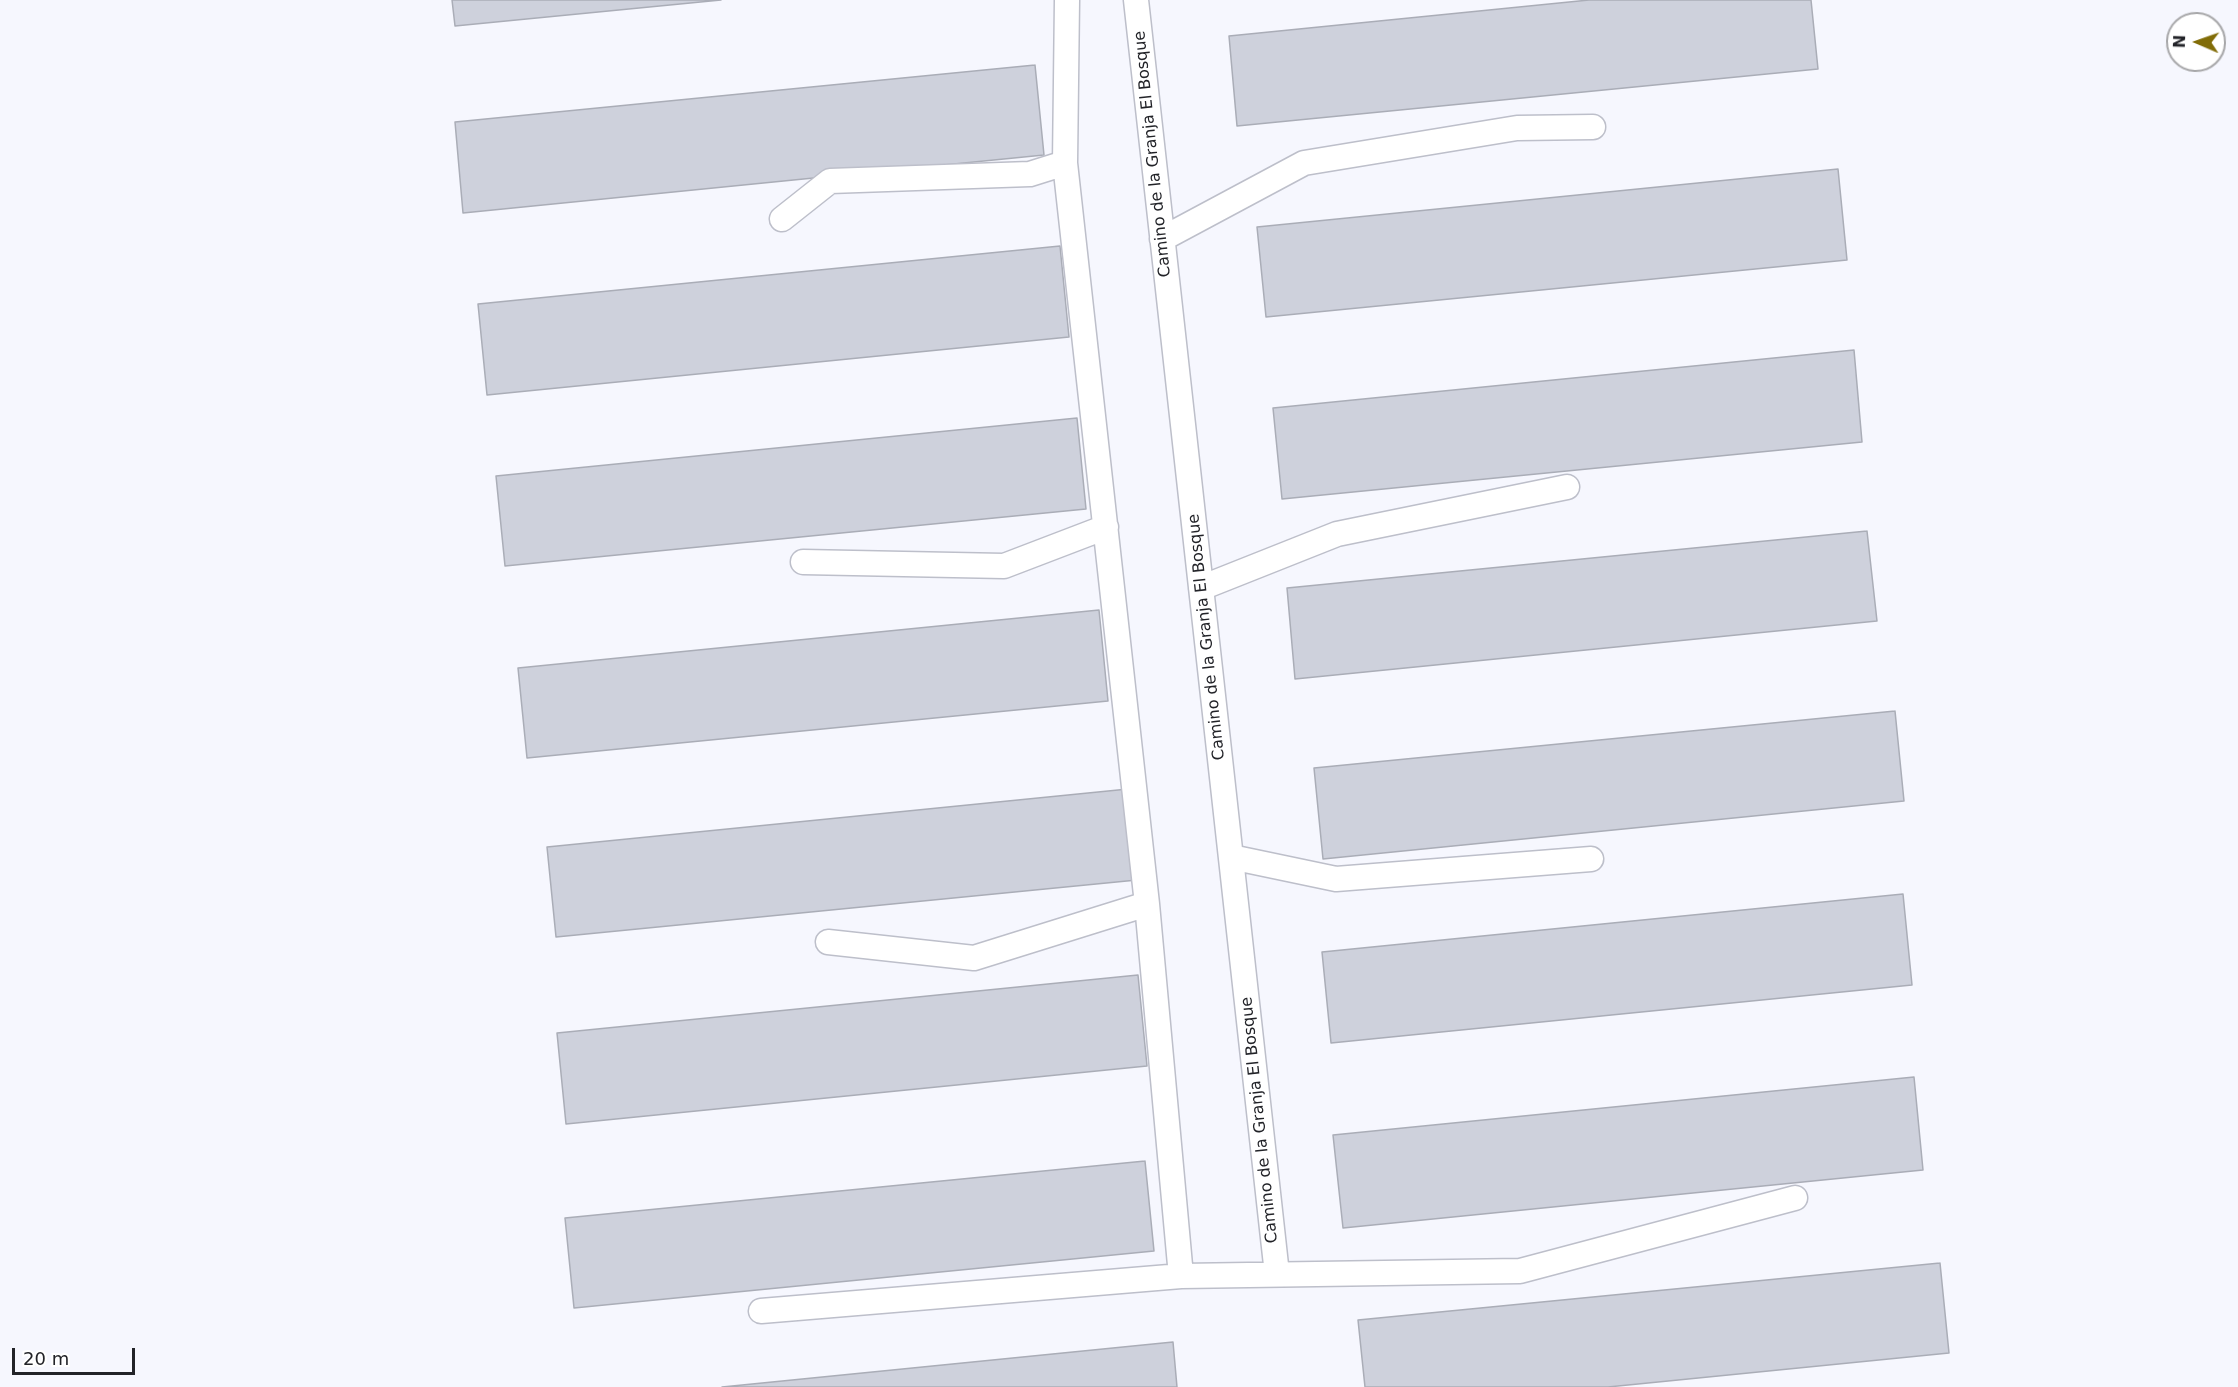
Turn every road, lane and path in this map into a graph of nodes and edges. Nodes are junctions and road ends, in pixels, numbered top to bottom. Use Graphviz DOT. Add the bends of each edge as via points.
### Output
graph roads {
  1 [pos="1067,0"];
  2 [pos="1136,0"];
  3 [pos="1593,127"];
  4 [pos="1065,163"];
  5 [pos="782,219"];
  6 [pos="1162,239"];
  7 [pos="1567,487"];
  8 [pos="1106,527"];
  9 [pos="803,562"];
  10 [pos="1201,588"];
  11 [pos="1231,857"];
  12 [pos="1591,859"];
  13 [pos="1147,904"];
  14 [pos="828,942"];
  15 [pos="1795,1198"];
  16 [pos="1277,1274"];
  17 [pos="1181,1276"];
  18 [pos="761,1311"];
  1 -- 4 [label="lane"];
  2 -- 6 [label="lane, Camino de la Granja El Bosque"];
  3 -- 6 [label="lane" via="1517,128 1304,163"];
  4 -- 5 [label="lane" via="1030,174 830,181"];
  4 -- 8 [label="lane"];
  6 -- 10 [label="lane, Camino de la Granja El Bosque"];
  7 -- 10 [label="lane" via="1337,534"];
  8 -- 9 [label="lane" via="1004,566"];
  8 -- 13 [label="lane"];
  10 -- 11 [label="lane, Camino de la Granja El Bosque"];
  11 -- 12 [label="lane" via="1336,879"];
  11 -- 16 [label="lane, Camino de la Granja El Bosque"];
  13 -- 14 [label="lane" via="974,958"];
  13 -- 17 [label="lane"];
  15 -- 16 [label="lane" via="1520,1271"];
  16 -- 17 [label="lane"];
  17 -- 18 [label="lane"];
}
